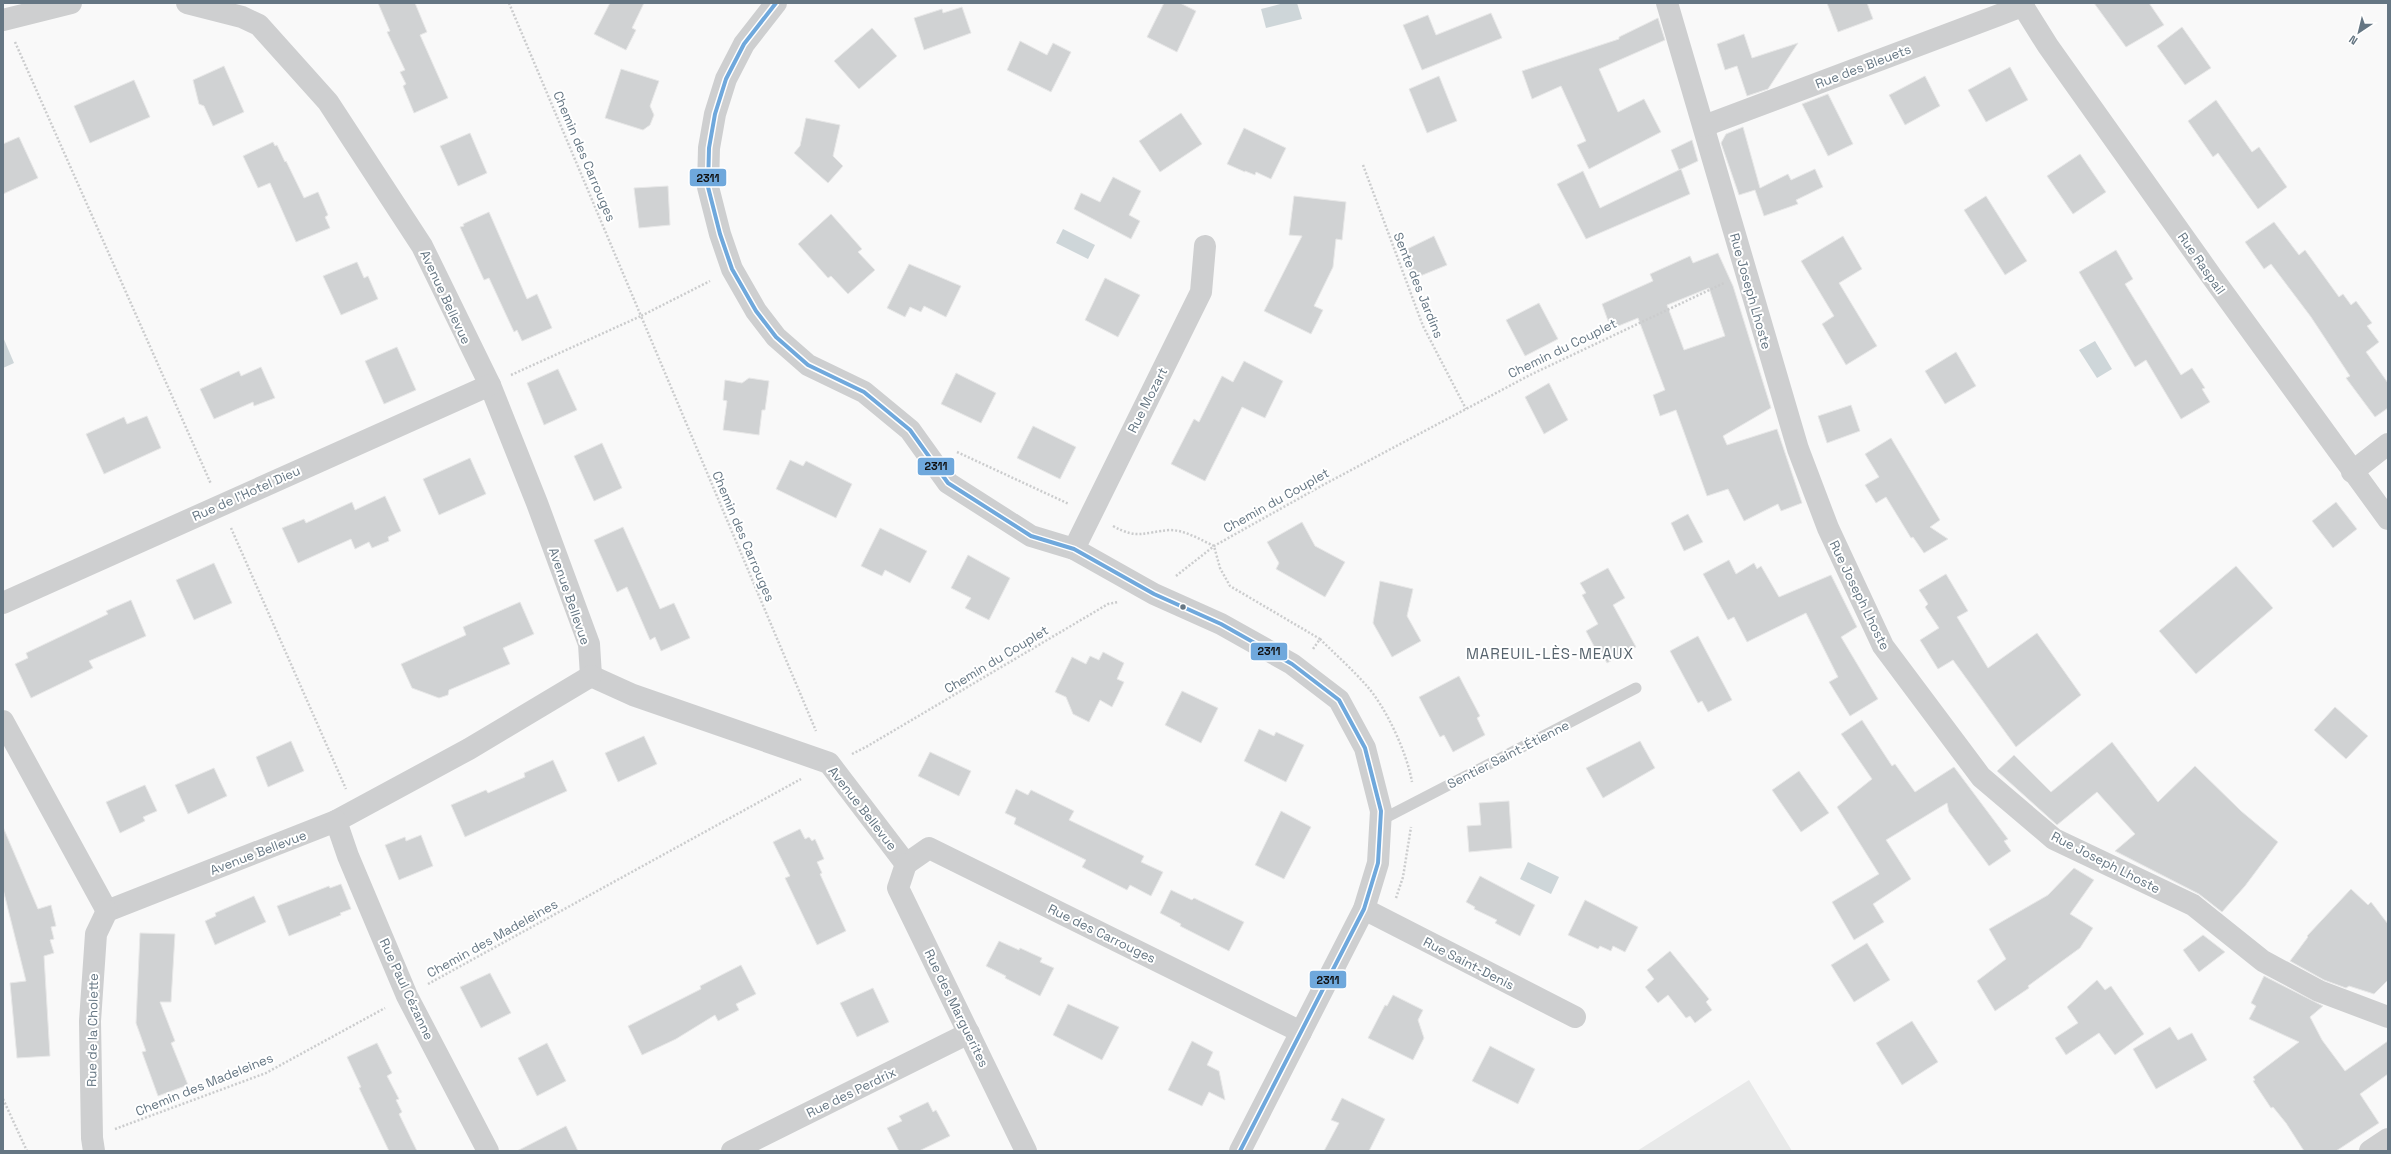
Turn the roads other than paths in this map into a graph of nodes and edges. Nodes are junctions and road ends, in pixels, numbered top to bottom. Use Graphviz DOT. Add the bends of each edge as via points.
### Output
graph roads {
  1 [pos="70,3"];
  2 [pos="188,3"];
  3 [pos="776,3"];
  4 [pos="1667,3"];
  5 [pos="2022,4"];
  6 [pos="247,10"];
  7 [pos="4,20"];
  8 [pos="1704,126"];
  9 [pos="1204,246"];
  10 [pos="490,385"];
  11 [pos="2388,444"];
  12 [pos="2352,472"];
  13 [pos="2388,519"];
  14 [pos="1074,549"];
  15 [pos="3,603"];
  16 [pos="591,676"];
  17 [pos="1636,688"];
  18 [pos="3,721"];
  19 [pos="1381,820"];
  20 [pos="336,821"];
  21 [pos="906,864"];
  22 [pos="1364,909"];
  23 [pos="107,911"];
  24 [pos="1575,1017"];
  25 [pos="2388,1017"];
  26 [pos="1301,1032"];
  27 [pos="969,1033"];
  28 [pos="2388,1139"];
  29 [pos="93,1145"];
  30 [pos="488,1151"];
  31 [pos="732,1151"];
  32 [pos="1026,1151"];
  33 [pos="1240,1151"];
  34 [pos="2370,1151"];
  1 -- 7 [label="street"];
  2 -- 6 [label="street, Avenue Bellevue"];
  3 -- 14 [label="street" via="744,44 726,78 715,114 709,148 708,187 732,269 756,311 776,337 808,365 864,392 910,430 948,483 1031,536"];
  4 -- 8 [label="street, Rue Joseph Lhoste"];
  5 -- 8 [label="street, Rue des Bleuets"];
  5 -- 12 [label="street, Rue Raspail" via="2057,59"];
  6 -- 10 [label="street, Avenue Bellevue" via="328,102 422,246"];
  8 -- 25 [label="street, Rue Joseph Lhoste" via="1798,448 1828,528 1883,646 1981,777 2054,839 2193,905 2263,961 2319,991"];
  9 -- 14 [label="street, Rue Mozart" via="1201,292"];
  10 -- 15 [label="street, Rue de l'Hotel Dieu"];
  10 -- 16 [label="street, Avenue Bellevue" via="589,644"];
  11 -- 12 [label="street"];
  12 -- 13 [label="street, Rue Raspail"];
  14 -- 19 [label="street" via="1154,594 1221,624 1298,669 1339,700 1365,748"];
  16 -- 20 [label="street, Avenue Bellevue" via="469,750"];
  16 -- 21 [label="street, Avenue Bellevue" via="633,695 829,763"];
  17 -- 19 [label="lane, Sentier Saint-Étienne"];
  18 -- 23 [label="street"];
  19 -- 22 [label="street" via="1378,863"];
  20 -- 23 [label="street, Avenue Bellevue"];
  20 -- 30 [label="street, Rue Paul Cézanne" via="348,856 407,996"];
  21 -- 26 [label="street, Rue des Carrouges" via="930,848"];
  21 -- 27 [label="street, Rue des Marguerites" via="898,888"];
  22 -- 24 [label="street, Rue Saint-Denis"];
  22 -- 26 [label="street"];
  23 -- 29 [label="street, Rue de la Cholette" via="96,934 90,1021"];
  26 -- 33 [label="street"];
  27 -- 31 [label="street, Rue des Perdrix"];
  27 -- 32 [label="street, Rue des Marguerites"];
  28 -- 34 [label="street"];
}
